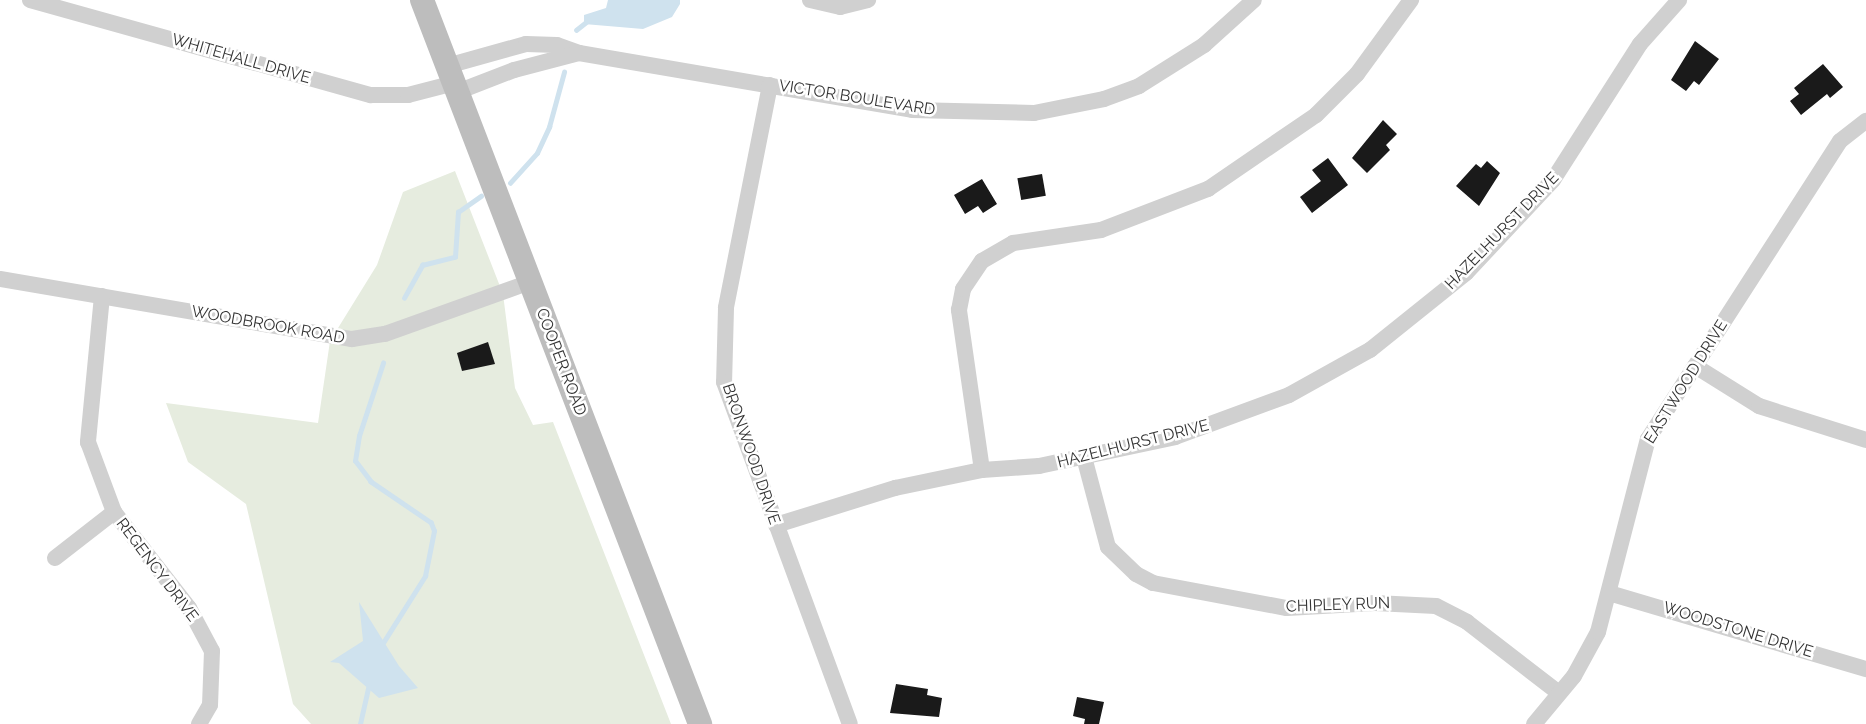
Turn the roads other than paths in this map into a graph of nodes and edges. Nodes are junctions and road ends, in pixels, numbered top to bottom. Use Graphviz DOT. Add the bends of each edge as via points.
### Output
graph roads {
  1 [pos="30,0"];
  2 [pos="422,0"];
  3 [pos="810,0"];
  4 [pos="868,0"];
  5 [pos="1254,0"];
  6 [pos="1411,0"];
  7 [pos="1679,0"];
  8 [pos="579,53"];
  9 [pos="453,80"];
  10 [pos="770,85"];
  11 [pos="1866,121"];
  12 [pos="0,279"];
  13 [pos="530,282"];
  14 [pos="102,296"];
  15 [pos="1695,366"];
  16 [pos="1866,440"];
  17 [pos="1084,457"];
  18 [pos="982,470"];
  19 [pos="114,512"];
  20 [pos="776,525"];
  21 [pos="55,558"];
  22 [pos="1609,593"];
  23 [pos="1866,670"];
  24 [pos="1559,693"];
  25 [pos="199,724"];
  26 [pos="700,724"];
  27 [pos="850,724"];
  28 [pos="1534,724"];
  1 -- 9 [label="street, WHITEHALL DRIVE" via="371,95 408,95"];
  2 -- 9 [label="street, COOPER ROAD"];
  3 -- 4 [label="street" via="840,7"];
  5 -- 10 [label="street, VICTOR BOULEVARD" via="1172,67 1139,86 1072,107 999,115 912,110"];
  6 -- 18 [label="street" via="1357,74 1316,115 1208,189 1101,230 1012,243 982,261 963,289 959,310"];
  7 -- 17 [label="street, HAZELHURST DRIVE" via="1640,44 1553,180 1466,273 1411,320 1370,350 1289,395 1175,437"];
  8 -- 9 [label="street, VICTOR BOULEVARD" via="514,70"];
  8 -- 9 [label="street, VICTOR BOULEVARD" via="557,44 526,44"];
  8 -- 10 [label="street, VICTOR BOULEVARD"];
  9 -- 13 [label="street, COOPER ROAD"];
  10 -- 20 [label="street, BRONWOOD DRIVE" via="722,349 724,382"];
  11 -- 15 [label="street, EASTWOOD DRIVE" via="1840,141"];
  12 -- 14 [label="street, WOODBROOK ROAD"];
  13 -- 14 [label="street, WOODBROOK ROAD" via="385,334 352,339"];
  13 -- 26 [label="street, COOPER ROAD"];
  14 -- 19 [label="street, REGENCY DRIVE" via="88,442"];
  15 -- 16 [label="street" via="1759,406"];
  15 -- 22 [label="street, EASTWOOD DRIVE" via="1658,421 1638,464"];
  17 -- 18 [label="street, HAZELHURST DRIVE"];
  17 -- 24 [label="street, CHIPLEY RUN" via="1108,547 1136,574 1153,582 1287,608 1375,603 1436,606 1467,622"];
  18 -- 20 [label="street, HAZELHURST DRIVE" via="894,488"];
  19 -- 21 [label="street"];
  19 -- 25 [label="street, REGENCY DRIVE" via="189,608 212,651 210,705"];
  20 -- 27 [label="street, BRONWOOD DRIVE"];
  22 -- 23 [label="street, WOODSTONE DRIVE"];
  22 -- 24 [label="street, EASTWOOD DRIVE" via="1598,632 1574,676"];
  24 -- 28 [label="street, EASTWOOD DRIVE"];
}
